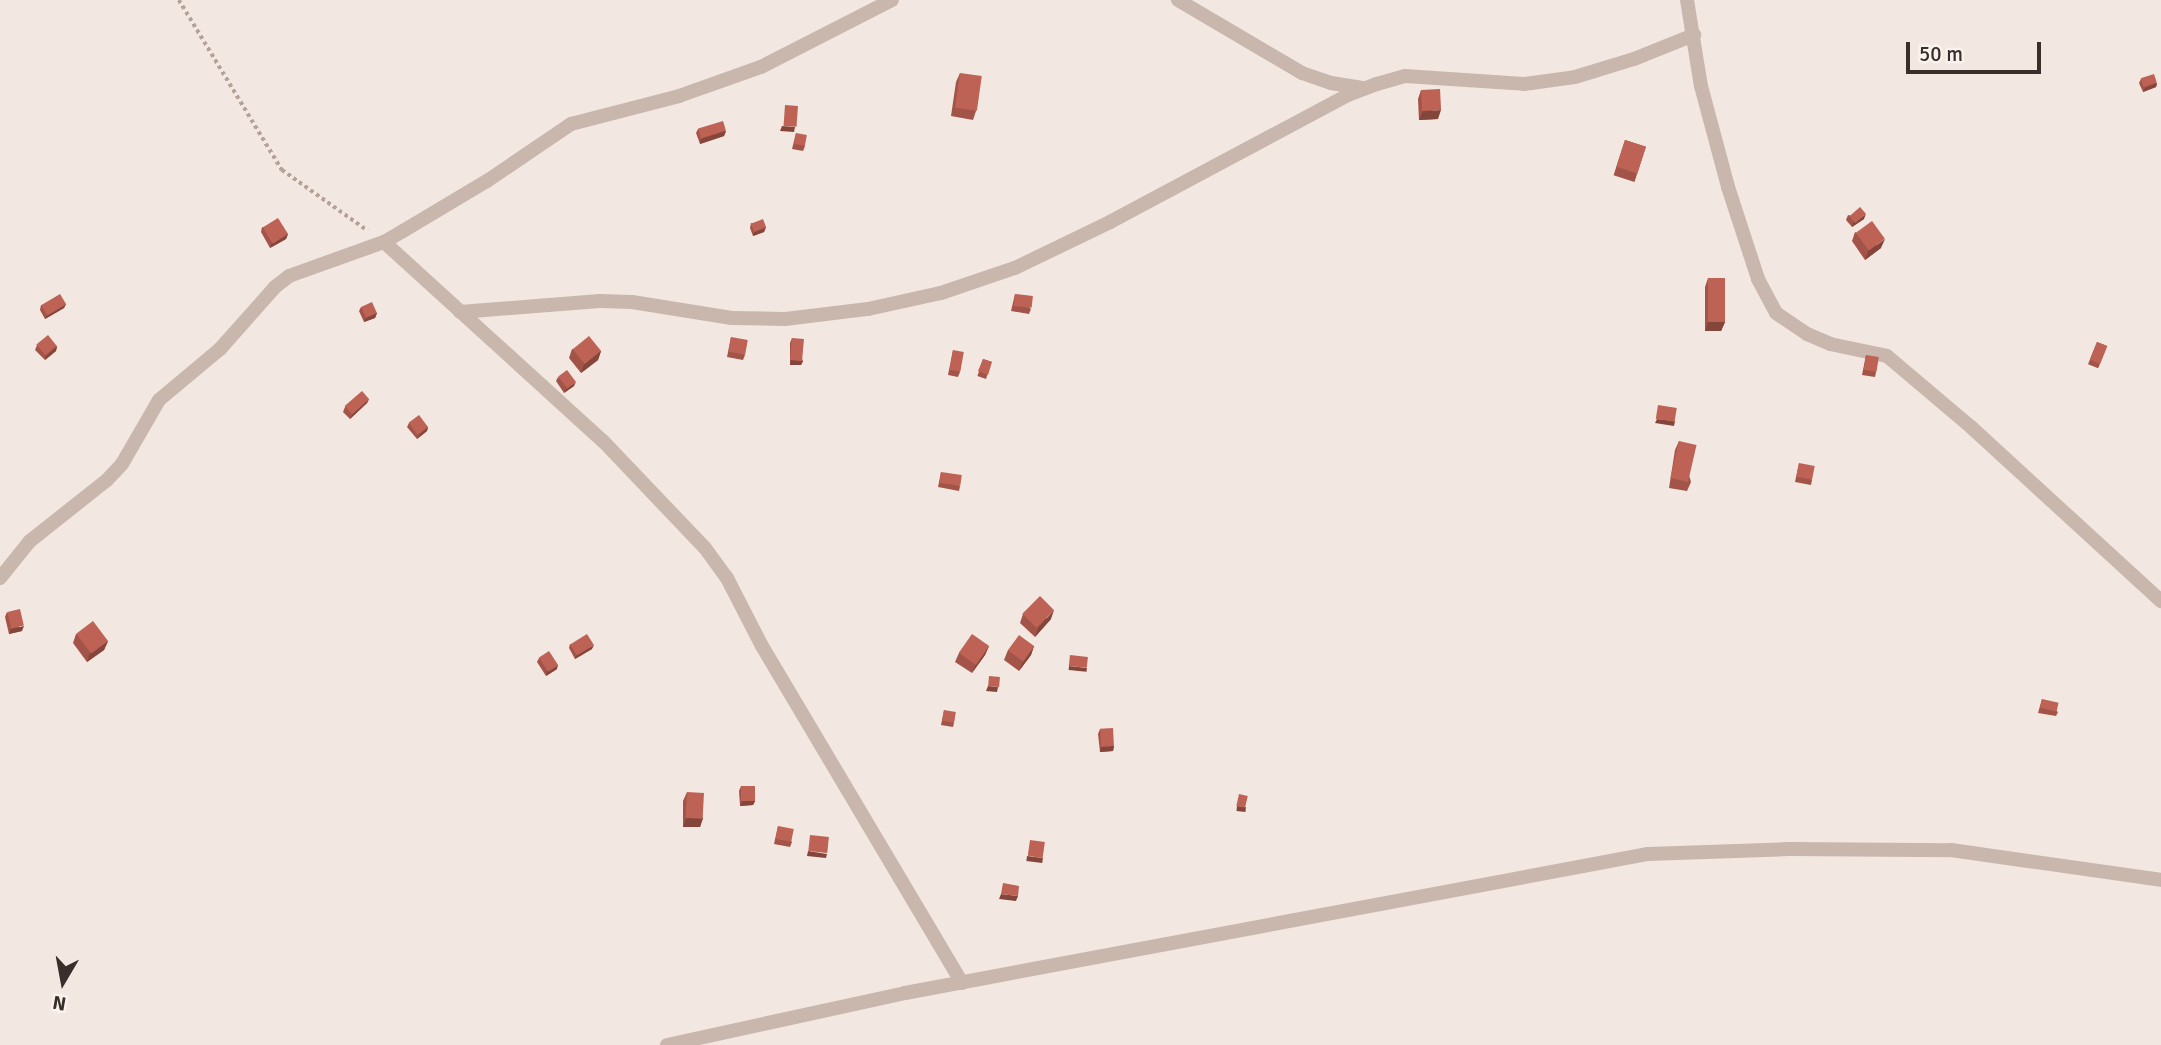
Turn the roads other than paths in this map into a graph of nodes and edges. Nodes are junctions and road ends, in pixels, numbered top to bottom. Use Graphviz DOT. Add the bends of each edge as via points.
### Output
graph roads {
  1 [pos="892,0"];
  2 [pos="1178,0"];
  3 [pos="1687,0"];
  4 [pos="1694,35"];
  5 [pos="1364,89"];
  6 [pos="384,242"];
  7 [pos="460,312"];
  8 [pos="0,578"];
  9 [pos="2161,601"];
  10 [pos="2161,880"];
  11 [pos="962,983"];
  12 [pos="667,1045"];
  1 -- 6 [label="street" via="761,67 679,96 570,124 487,181"];
  2 -- 5 [label="street" via="1302,73"];
  3 -- 4 [label="street"];
  4 -- 5 [label="street" via="1575,77 1524,84 1405,76"];
  4 -- 9 [label="street" via="1701,86 1728,187 1758,279 1776,313 1829,344 1887,356"];
  5 -- 7 [label="street" via="1015,268 941,293 868,309 785,319 732,318 600,301"];
  6 -- 7 [label="street"];
  6 -- 8 [label="street" via="289,276 275,286 220,349 159,401 122,464 107,480 30,541"];
  7 -- 11 [label="street" via="604,441 705,548 727,578 762,646"];
  10 -- 11 [label="street" via="1951,850 1648,854"];
  11 -- 12 [label="street"];
}
